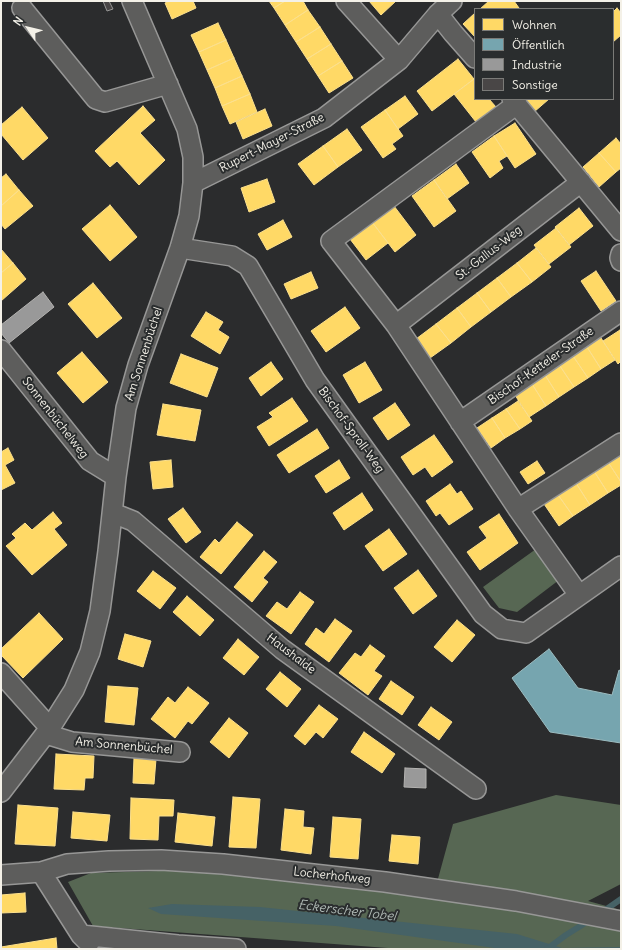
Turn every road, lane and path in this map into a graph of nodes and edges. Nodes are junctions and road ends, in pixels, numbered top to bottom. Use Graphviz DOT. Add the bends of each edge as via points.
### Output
graph roads {
  1 [pos="132,1"];
  2 [pos="346,1"];
  3 [pos="452,1"];
  4 [pos="22,8"];
  5 [pos="438,14"];
  6 [pos="474,57"];
  7 [pos="399,60"];
  8 [pos="168,84"];
  9 [pos="514,101"];
  10 [pos="581,182"];
  11 [pos="194,183"];
  12 [pos="621,231"];
  13 [pos="180,248"];
  14 [pos="621,254"];
  15 [pos="621,261"];
  16 [pos="621,311"];
  17 [pos="396,325"];
  18 [pos="1,350"];
  19 [pos="460,422"];
  20 [pos="621,443"];
  21 [pos="116,477"];
  22 [pos="518,509"];
  23 [pos="113,512"];
  24 [pos="621,566"];
  25 [pos="579,595"];
  26 [pos="1,673"];
  27 [pos="48,731"];
  28 [pos="180,752"];
  29 [pos="476,789"];
  30 [pos="1,792"];
  31 [pos="41,872"];
  32 [pos="1,875"];
  33 [pos="621,921"];
  34 [pos="82,934"];
  35 [pos="94,949"];
  36 [pos="236,949"];
  1 -- 8 [label="street, Am Sonnenbüchel"];
  2 -- 7 [label="street"];
  3 -- 5 [label="street, Rupert-Mayer-Straße"];
  4 -- 8 [label="street" via="96,99 105,102"];
  5 -- 6 [label="street"];
  5 -- 7 [label="street, Rupert-Mayer-Straße"];
  7 -- 11 [label="street, Rupert-Mayer-Straße" via="324,118"];
  8 -- 11 [label="street, Am Sonnenbüchel" via="187,129 193,157"];
  9 -- 10 [label="street"];
  9 -- 17 [label="street" via="332,242"];
  10 -- 12 [label="street"];
  10 -- 17 [label="street, St.-Gallus-Weg"];
  11 -- 13 [label="street, Am Sonnenbüchel" via="189,216"];
  13 -- 21 [label="street, Am Sonnenbüchel" via="138,365 126,408"];
  13 -- 25 [label="street, Bischof-Sproll-Weg" via="232,256 248,266 315,380 483,614 502,630 526,633"];
  14 -- 15 [label="street"];
  16 -- 19 [label="street, Bischof-Ketteler-Straße"];
  17 -- 19 [label="street"];
  18 -- 21 [label="street, Sonnenbüchelweg" via="90,461"];
  19 -- 22 [label="street"];
  20 -- 22 [label="street"];
  21 -- 23 [label="street, Am Sonnenbüchel"];
  22 -- 25 [label="street"];
  23 -- 27 [label="street, Am Sonnenbüchel" via="100,611 90,652 74,690"];
  23 -- 29 [label="street, Haushalde" via="133,521 282,649"];
  24 -- 25 [label="street"];
  26 -- 27 [label="street"];
  27 -- 28 [label="street, Am Sonnenbüchel" via="72,742"];
  27 -- 30 [label="street, Am Sonnenbüchel"];
  31 -- 32 [label="street, Locherhofweg"];
  31 -- 33 [label="street, Locherhofweg" via="67,864 109,861 161,860 223,864 385,882 516,901"];
  31 -- 34 [label="street"];
  34 -- 35 [label="street"];
  34 -- 36 [label="street"];
}
